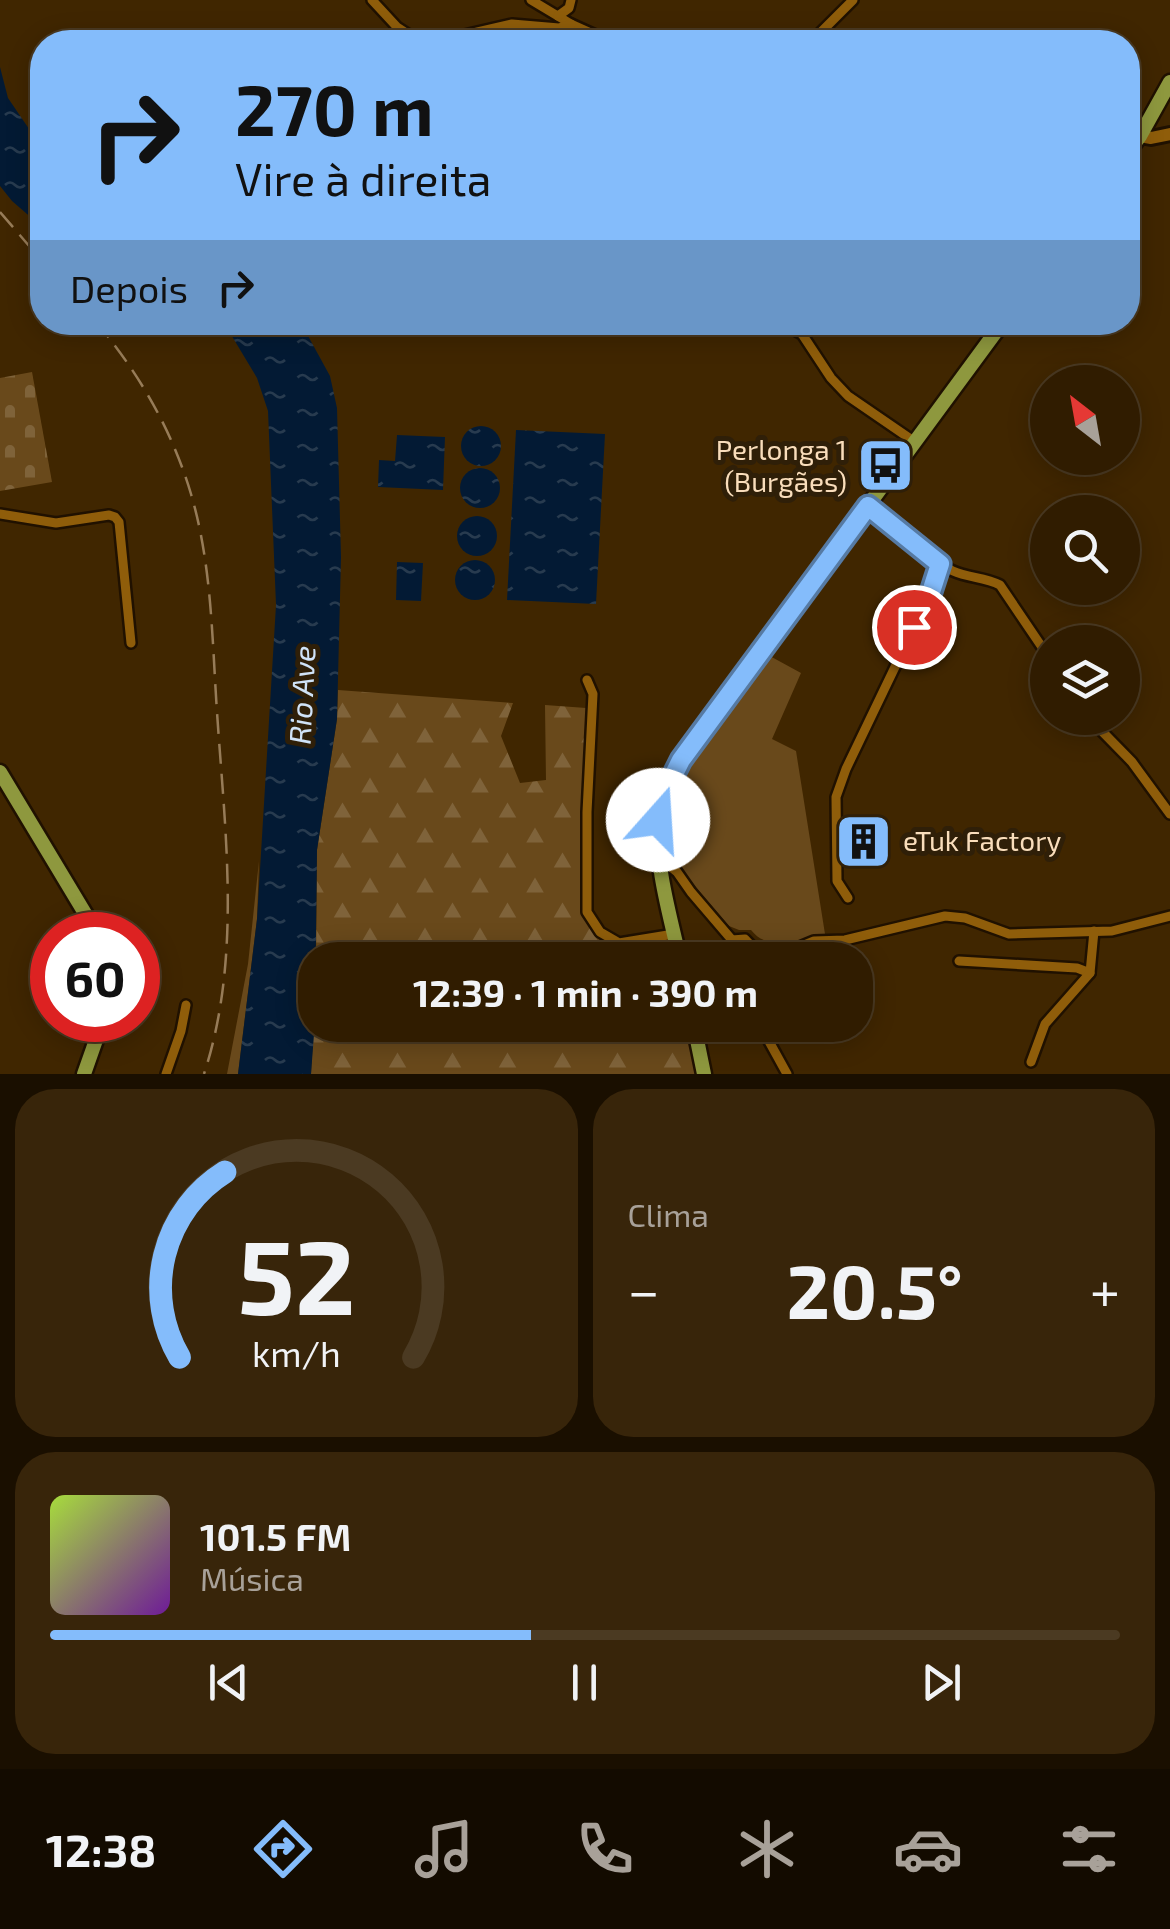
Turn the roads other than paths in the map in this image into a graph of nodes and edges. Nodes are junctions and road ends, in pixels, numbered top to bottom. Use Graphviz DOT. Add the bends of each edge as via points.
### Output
graph roads {
  1 [pos="372,0"];
  2 [pos="531,0"];
  3 [pos="572,0"];
  4 [pos="852,0"];
  5 [pos="558,16"];
  6 [pos="571,24"];
  7 [pos="402,30"];
  8 [pos="486,30"];
  9 [pos="584,30"];
  10 [pos="823,30"];
  11 [pos="1170,82"];
  12 [pos="1170,134"];
  13 [pos="1140,136"];
  14 [pos="803,335"];
  15 [pos="994,335"];
  16 [pos="916,442"];
  17 [pos="868,506"];
  18 [pos="0,514"];
  19 [pos="940,564"];
  20 [pos="1030,629"];
  21 [pos="131,643"];
  22 [pos="587,680"];
  23 [pos="1106,735"];
  24 [pos="0,772"];
  25 [pos="1170,814"];
  26 [pos="660,858"];
  27 [pos="848,898"];
  28 [pos="84,912"];
  29 [pos="1170,916"];
  30 [pos="1094,931"];
  31 [pos="674,934"];
  32 [pos="732,940"];
  33 [pos="676,942"];
  34 [pos="748,942"];
  35 [pos="811,942"];
  36 [pos="959,961"];
  37 [pos="1090,973"];
  38 [pos="186,1005"];
  39 [pos="95,1042"];
  40 [pos="697,1042"];
  41 [pos="769,1042"];
  42 [pos="1031,1062"];
  43 [pos="84,1074"];
  44 [pos="166,1074"];
  45 [pos="704,1074"];
  46 [pos="787,1074"];
  1 -- 7 [label="street"];
  2 -- 5 [label="street"];
  3 -- 5 [label="street"];
  4 -- 10 [label="street"];
  5 -- 6 [label="street"];
  6 -- 8 [label="street"];
  6 -- 9 [label="street"];
  11 -- 13 [label="main road"];
  12 -- 13 [label="street"];
  14 -- 16 [label="street" via="848,396"];
  15 -- 16 [label="main road"];
  16 -- 17 [label="main road"];
  17 -- 19 [label="street"];
  17 -- 26 [label="main road" via="681,760 658,820"];
  18 -- 21 [label="street" via="56,524 115,517"];
  19 -- 20 [label="street" via="1000,585"];
  19 -- 27 [label="street" via="836,797 837,881"];
  22 -- 31 [label="street" via="593,694 587,912 619,944"];
  23 -- 25 [label="street"];
  24 -- 28 [label="main road"];
  26 -- 31 [label="main road"];
  26 -- 32 [label="street"];
  29 -- 30 [label="street"];
  30 -- 35 [label="street" via="1009,934 945,916"];
  30 -- 37 [label="street"];
  31 -- 33 [label="main road"];
  32 -- 34 [label="street"];
  36 -- 37 [label="street"];
  37 -- 42 [label="street" via="1046,1024"];
  38 -- 44 [label="street"];
  39 -- 43 [label="main road"];
  40 -- 45 [label="main road"];
  41 -- 46 [label="street"];
}
